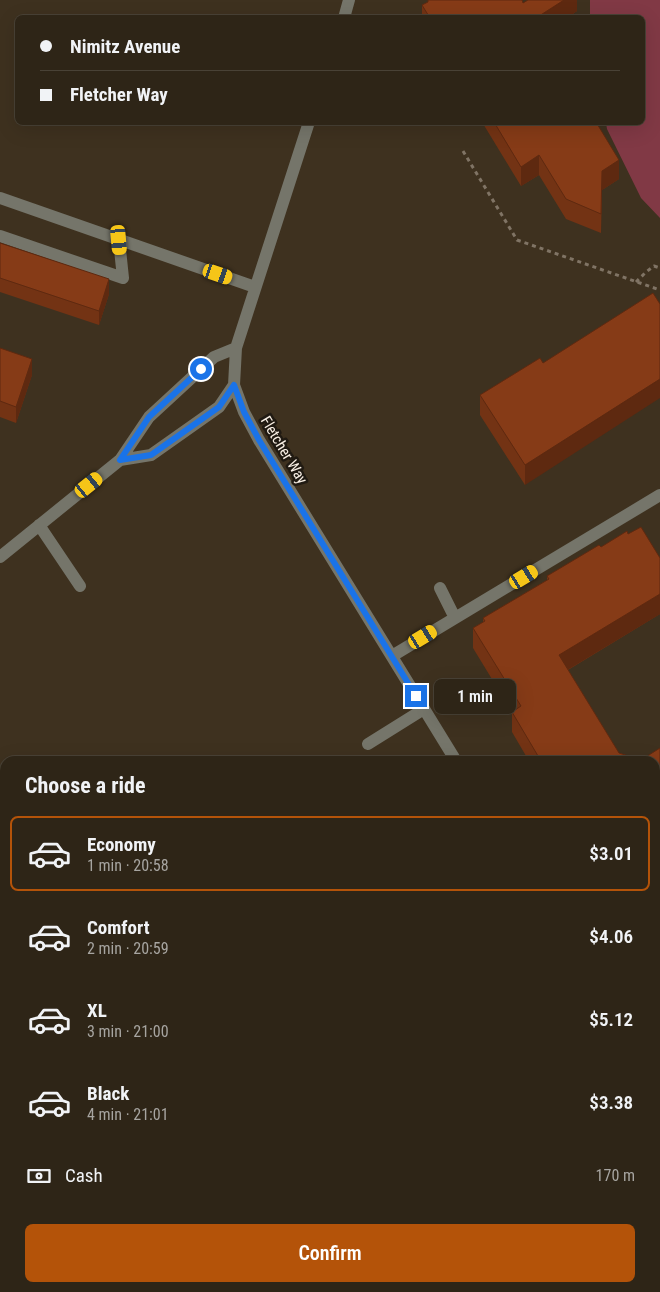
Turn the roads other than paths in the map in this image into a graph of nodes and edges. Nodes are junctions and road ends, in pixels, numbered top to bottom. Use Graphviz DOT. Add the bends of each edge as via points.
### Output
graph roads {
  1 [pos="349,0"];
  2 [pos="345,15"];
  3 [pos="308,125"];
  4 [pos="0,198"];
  5 [pos="0,236"];
  6 [pos="119,240"];
  7 [pos="255,288"];
  8 [pos="236,348"];
  9 [pos="234,385"];
  10 [pos="120,460"];
  11 [pos="660,495"];
  12 [pos="39,525"];
  13 [pos="0,557"];
  14 [pos="80,586"];
  15 [pos="440,588"];
  16 [pos="455,618"];
  17 [pos="392,656"];
  18 [pos="424,709"];
  19 [pos="368,744"];
  20 [pos="453,756"];
  1 -- 2 [label="street"];
  3 -- 7 [label="street, Fletcher Way"];
  4 -- 6 [label="street"];
  5 -- 6 [label="street" via="123,278"];
  6 -- 7 [label="street"];
  7 -- 8 [label="street, Fletcher Way"];
  8 -- 9 [label="street, Fletcher Way"];
  8 -- 10 [label="street" via="214,358 149,417"];
  9 -- 10 [label="street" via="219,407 151,455"];
  9 -- 17 [label="street, Fletcher Way" via="259,440"];
  10 -- 12 [label="street"];
  11 -- 16 [label="street"];
  12 -- 13 [label="street"];
  12 -- 14 [label="street"];
  15 -- 16 [label="street"];
  16 -- 17 [label="street"];
  17 -- 18 [label="street, Fletcher Way"];
  18 -- 19 [label="street"];
  18 -- 20 [label="street, Fletcher Way"];
}
